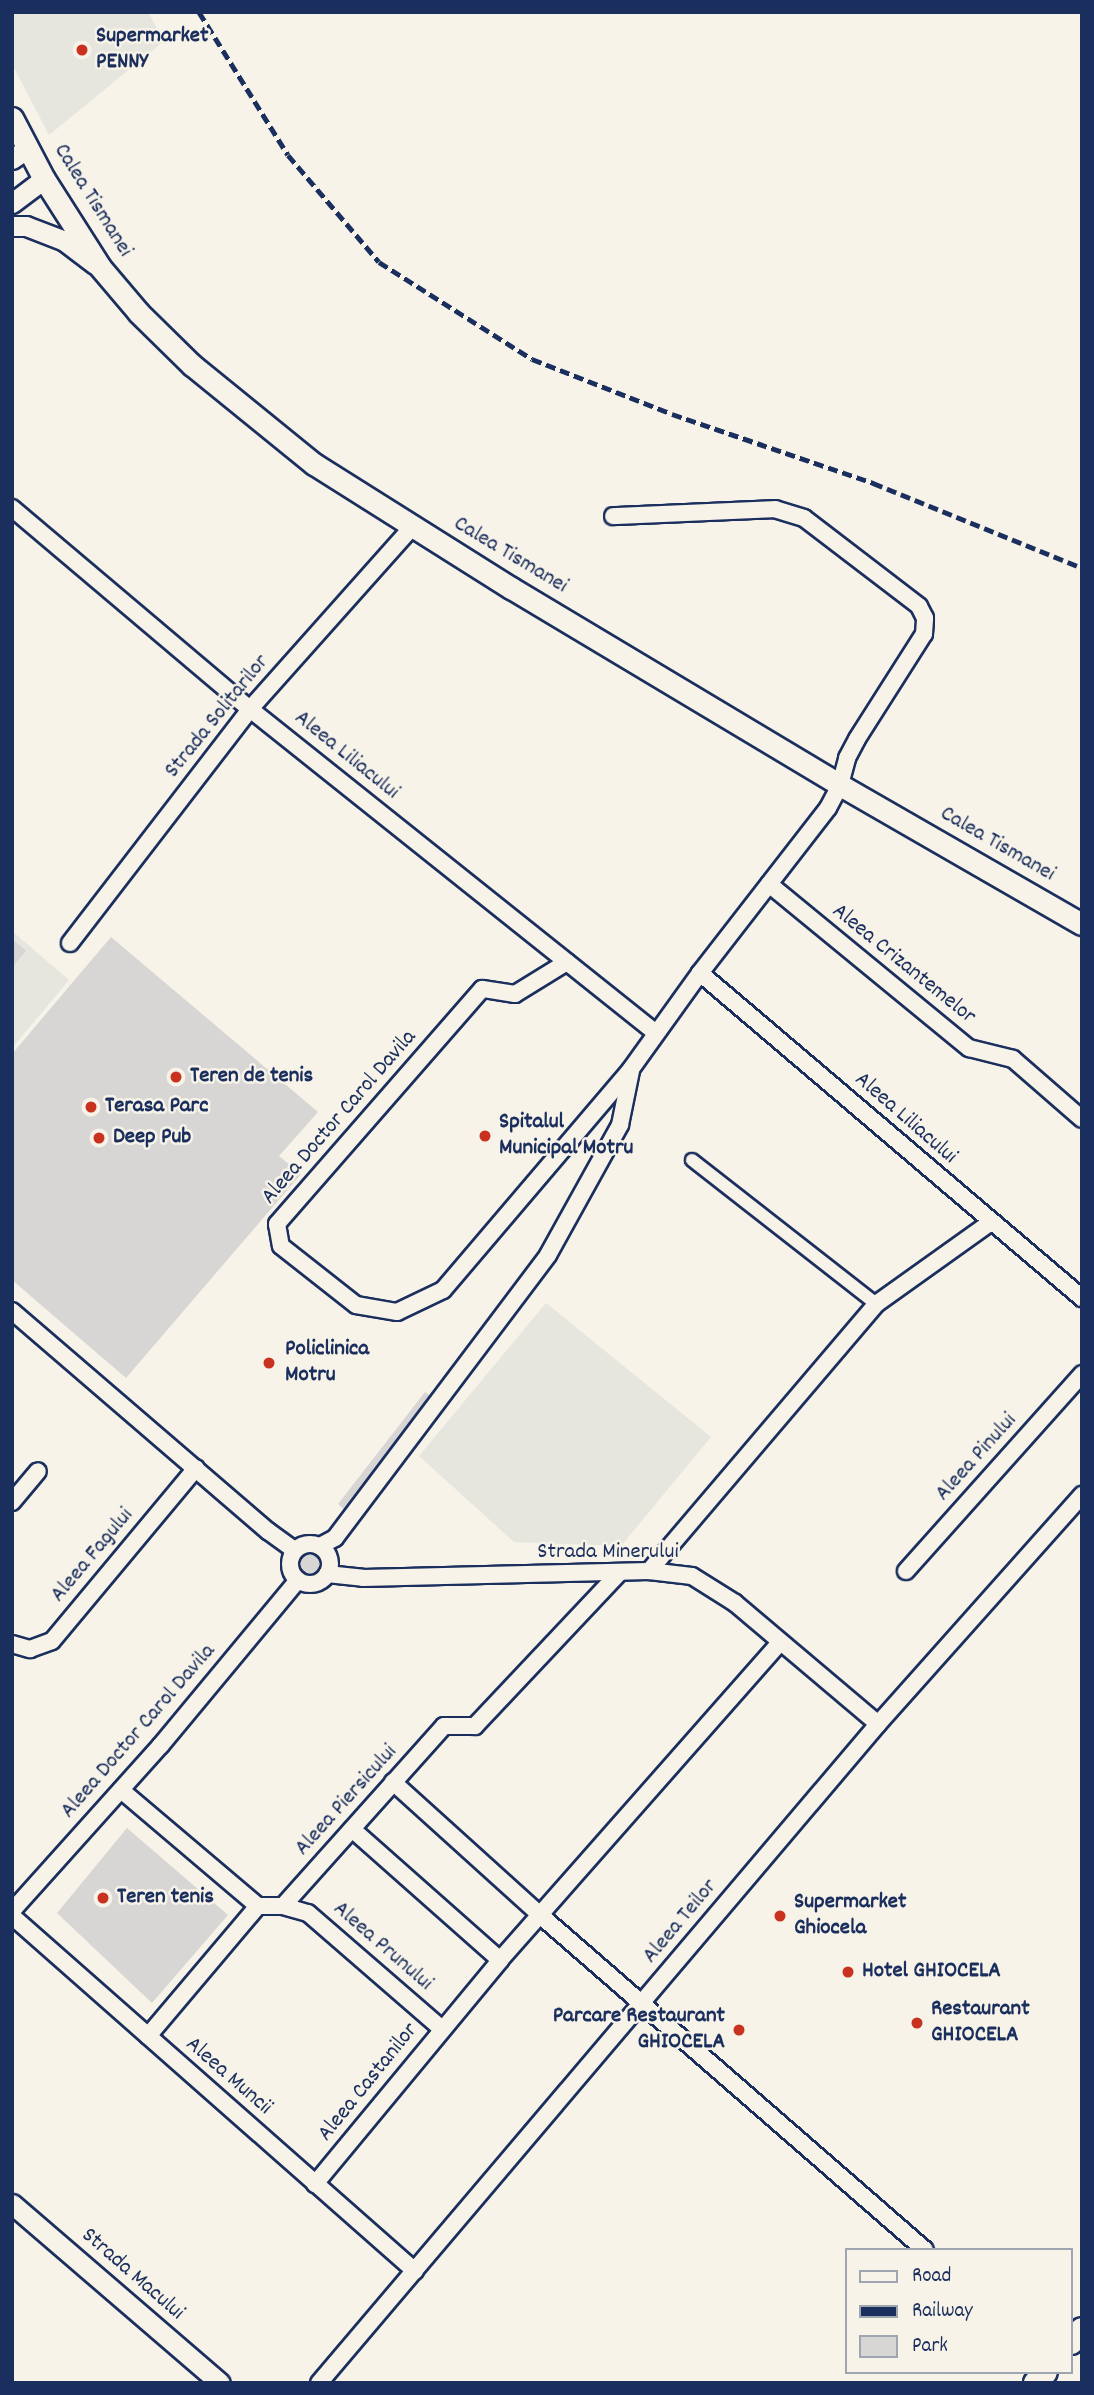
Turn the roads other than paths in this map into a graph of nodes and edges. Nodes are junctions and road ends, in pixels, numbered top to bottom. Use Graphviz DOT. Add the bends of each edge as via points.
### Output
graph roads {
  1 [pos="12,118"];
  2 [pos="20,153"];
  3 [pos="44,178"];
  4 [pos="12,203"];
  5 [pos="12,226"];
  6 [pos="100,267"];
  7 [pos="12,508"];
  8 [pos="613,516"];
  9 [pos="412,527"];
  10 [pos="250,709"];
  11 [pos="840,785"];
  12 [pos="769,884"];
  13 [pos="1082,925"];
  14 [pos="70,943"];
  15 [pos="567,962"];
  16 [pos="700,973"];
  17 [pos="656,1033"];
  18 [pos="631,1069"];
  19 [pos="1082,1119"];
  20 [pos="692,1160"];
  21 [pos="991,1222"];
  22 [pos="1082,1298"];
  23 [pos="876,1304"];
  24 [pos="12,1311"];
  25 [pos="1082,1374"];
  26 [pos="196,1468"];
  27 [pos="38,1471"];
  28 [pos="1082,1495"];
  29 [pos="12,1502"];
  30 [pos="320,1546"];
  31 [pos="294,1550"];
  32 [pos="649,1571"];
  33 [pos="906,1572"];
  34 [pos="619,1573"];
  35 [pos="327,1574"];
  36 [pos="298,1580"];
  37 [pos="780,1642"];
  38 [pos="12,1644"];
  39 [pos="878,1724"];
  40 [pos="393,1782"];
  41 [pos="121,1790"];
  42 [pos="352,1829"];
  43 [pos="258,1906"];
  44 [pos="284,1906"];
  45 [pos="12,1914"];
  46 [pos="540,1915"];
  47 [pos="500,1960"];
  48 [pos="642,2002"];
  49 [pos="442,2029"];
  50 [pos="148,2036"];
  51 [pos="315,2184"];
  52 [pos="12,2204"];
  53 [pos="923,2248"];
  54 [pos="415,2270"];
  55 [pos="220,2383"];
  56 [pos="320,2383"];
  1 -- 2 [label="main road, Calea Tismanei"];
  2 -- 3 [label="main road, Calea Tismanei"];
  3 -- 4 [label="street"];
  3 -- 6 [label="main road, Calea Tismanei"];
  5 -- 6 [label="street" via="26,226 63,240"];
  6 -- 9 [label="main road, Calea Tismanei" via="192,365 314,464"];
  7 -- 10 [label="street, Aleea Liliacului"];
  8 -- 11 [label="street, Aleea Doctor Carol Davila" via="775,509 804,518 919,606 925,618 923,634 857,738"];
  9 -- 10 [label="street, Strada Solitarilor"];
  9 -- 11 [label="main road, Calea Tismanei"];
  10 -- 14 [label="street, Strada Solitarilor"];
  10 -- 15 [label="street, Aleea Liliacului"];
  11 -- 12 [label="street, Aleea Doctor Carol Davila" via="828,808"];
  11 -- 13 [label="main road, Calea Tismanei"];
  12 -- 16 [label="street, Aleea Doctor Carol Davila"];
  12 -- 19 [label="street, Aleea Crizantemelor" via="969,1048 1013,1059"];
  15 -- 17 [label="street, Aleea Liliacului"];
  15 -- 18 [label="street, Aleea Doctor Carol Davila" via="515,995 482,989 276,1224 281,1246 356,1305 397,1312 443,1290"];
  16 -- 17 [label="street, Aleea Doctor Carol Davila"];
  16 -- 21 [label="street, Aleea Liliacului"];
  17 -- 18 [label="street, Aleea Doctor Carol Davila"];
  18 -- 30 [label="street, Aleea Doctor Carol Davila" via="620,1125 548,1255 340,1532"];
  20 -- 23 [label="street"];
  21 -- 22 [label="street, Aleea Liliacului"];
  21 -- 23 [label="street"];
  23 -- 32 [label="street"];
  24 -- 26 [label="street"];
  25 -- 33 [label="street, Aleea Pinului"];
  26 -- 31 [label="street"];
  26 -- 38 [label="street, Aleea Fagului" via="52,1641 30,1649"];
  27 -- 29 [label="street"];
  28 -- 39 [label="street, Aleea Teilor"];
  30 -- 31 [label="street" via="309,1543"];
  30 -- 35 [label="street" via="330,1560"];
  31 -- 36 [label="street" via="289,1567"];
  32 -- 34 [label="street, Strada Minerului"];
  32 -- 37 [label="street, Strada Minerului" via="692,1576 710,1585"];
  34 -- 35 [label="street, Strada Minerului" via="363,1578"];
  34 -- 40 [label="street, Aleea Piersicului" via="475,1726 444,1726"];
  35 -- 36 [label="street" via="310,1584"];
  36 -- 41 [label="street, Aleea Doctor Carol Davila"];
  37 -- 39 [label="street, Strada Minerului"];
  37 -- 46 [label="street, Aleea Castanilor"];
  39 -- 48 [label="street, Aleea Teilor"];
  40 -- 42 [label="street, Aleea Piersicului"];
  40 -- 46 [label="street"];
  41 -- 43 [label="street"];
  41 -- 45 [label="street, Aleea Doctor Carol Davila"];
  42 -- 44 [label="street, Aleea Piersicului"];
  42 -- 47 [label="street"];
  43 -- 44 [label="street, Aleea Prunului"];
  43 -- 50 [label="street"];
  44 -- 49 [label="street, Aleea Prunului" via="308,1913"];
  45 -- 50 [label="street, Aleea Muncii"];
  46 -- 47 [label="street, Aleea Castanilor"];
  46 -- 48 [label="street"];
  47 -- 49 [label="street, Aleea Castanilor"];
  48 -- 53 [label="street"];
  48 -- 54 [label="street, Aleea Teilor"];
  49 -- 51 [label="street, Aleea Castanilor"];
  50 -- 51 [label="street, Aleea Muncii"];
  51 -- 54 [label="street, Aleea Muncii"];
  52 -- 55 [label="street, Strada Macului"];
  54 -- 56 [label="street, Aleea Teilor"];
}
